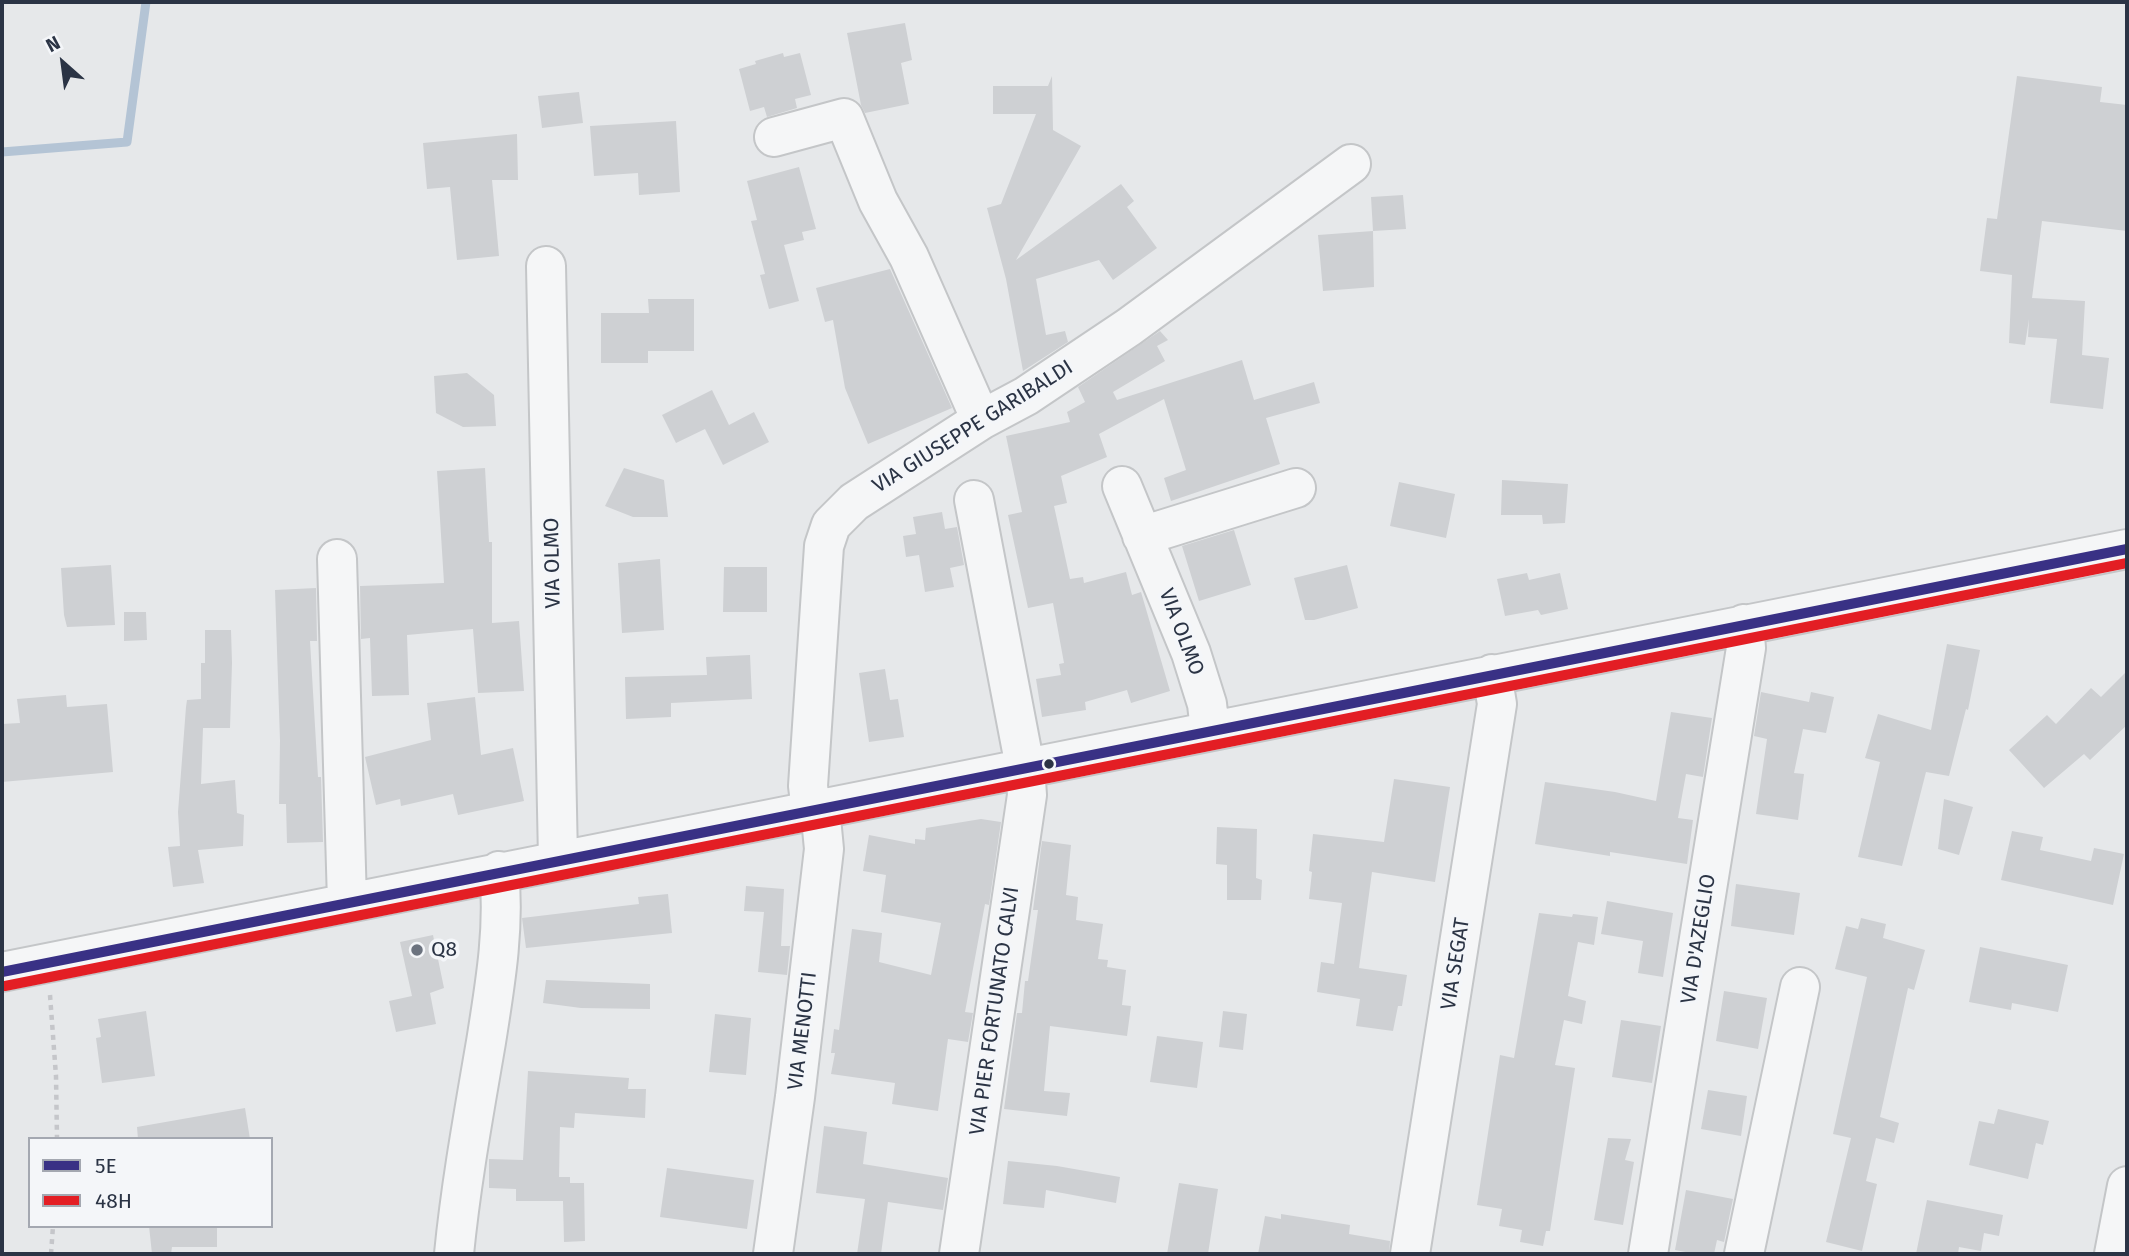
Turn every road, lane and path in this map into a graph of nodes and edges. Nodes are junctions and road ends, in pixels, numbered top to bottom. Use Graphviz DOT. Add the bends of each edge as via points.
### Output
graph roads {
  1 [pos="775,137"];
  2 [pos="1351,164"];
  3 [pos="546,266"];
  4 [pos="981,420"];
  5 [pos="1122,486"];
  6 [pos="1296,488"];
  7 [pos="974,500"];
  8 [pos="1142,536"];
  9 [pos="2127,549"];
  10 [pos="337,559"];
  11 [pos="1744,624"];
  12 [pos="1492,674"];
  13 [pos="1210,730"];
  14 [pos="1025,767"];
  15 [pos="816,809"];
  16 [pos="558,859"];
  17 [pos="499,871"];
  18 [pos="347,902"];
  19 [pos="49,962"];
  20 [pos="2,972"];
  21 [pos="1800,987"];
  22 [pos="57,1137"];
  23 [pos="2127,1186"];
  24 [pos="53,1228"];
  25 [pos="51,1254"];
  26 [pos="454,1254"];
  27 [pos="773,1254"];
  28 [pos="959,1254"];
  29 [pos="1410,1254"];
  30 [pos="1648,1254"];
  31 [pos="1744,1254"];
  32 [pos="2114,1254"];
  1 -- 4 [label="street" via="844,118"];
  2 -- 4 [label="street, VIA GIUSEPPE GARIBALDI" via="1129,327 1026,396"];
  3 -- 16 [label="street, VIA OLMO"];
  4 -- 15 [label="street, VIA GIUSEPPE GARIBALDI" via="854,502 831,525 824,546 808,786"];
  5 -- 8 [label="street, VIA OLMO"];
  6 -- 8 [label="street"];
  7 -- 14 [label="street"];
  8 -- 13 [label="street, VIA OLMO" via="1191,653"];
  9 -- 11 [label="street"];
  10 -- 18 [label="street"];
  11 -- 12 [label="street"];
  11 -- 30 [label="street, VIA D'AZEGLIO" via="1746,648"];
  12 -- 13 [label="street"];
  12 -- 29 [label="street, VIA SEGAT" via="1497,704"];
  13 -- 14 [label="street"];
  14 -- 15 [label="street"];
  14 -- 28 [label="street, VIA PIER FORTUNATO CALVI" via="1027,795"];
  15 -- 16 [label="street"];
  15 -- 27 [label="street, VIA MENOTTI" via="824,849"];
  16 -- 17 [label="street"];
  17 -- 18 [label="street"];
  17 -- 26 [label="street" via="498,970"];
  18 -- 19 [label="street"];
  19 -- 20 [label="street"];
  19 -- 22 [label="path"];
  21 -- 31 [label="street"];
  23 -- 32 [label="street"];
  24 -- 25 [label="path"];
}
